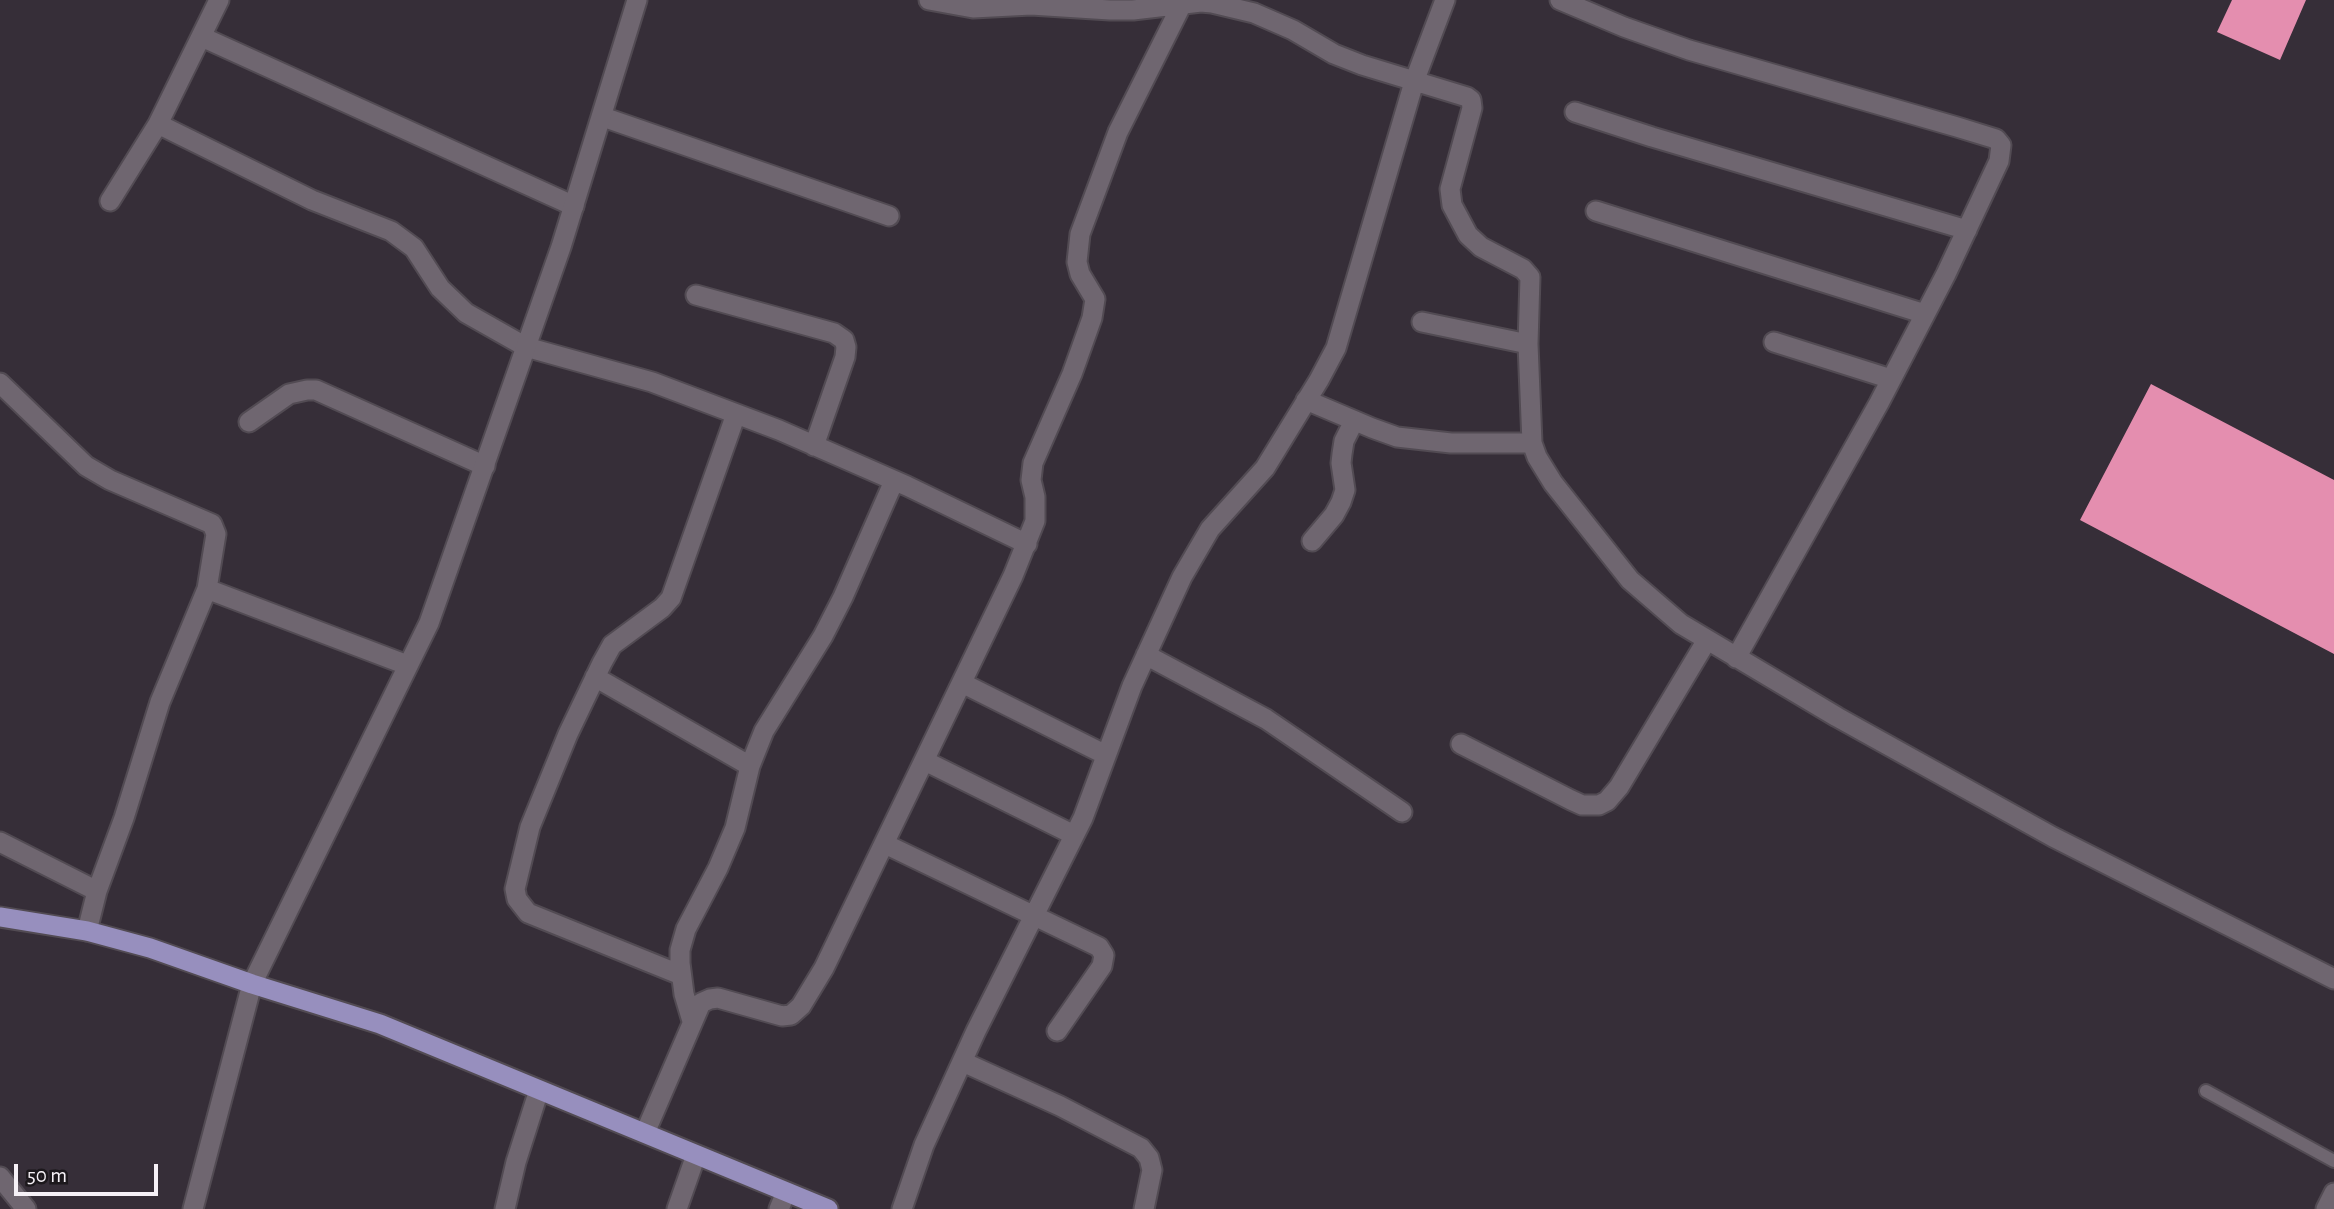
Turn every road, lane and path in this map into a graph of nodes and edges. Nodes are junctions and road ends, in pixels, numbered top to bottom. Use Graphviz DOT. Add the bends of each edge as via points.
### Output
graph roads {
  1 [pos="219,0"];
  2 [pos="637,0"];
  3 [pos="929,0"];
  4 [pos="1445,0"];
  5 [pos="1560,0"];
  6 [pos="1195,2"];
  7 [pos="202,37"];
  8 [pos="1414,82"];
  9 [pos="1575,111"];
  10 [pos="603,117"];
  11 [pos="158,124"];
  12 [pos="110,201"];
  13 [pos="574,206"];
  14 [pos="1596,211"];
  15 [pos="889,216"];
  16 [pos="1967,230"];
  17 [pos="696,295"];
  18 [pos="1925,314"];
  19 [pos="1422,323"];
  20 [pos="1774,342"];
  21 [pos="1528,344"];
  22 [pos="526,347"];
  23 [pos="1891,379"];
  24 [pos="0,383"];
  25 [pos="1306,400"];
  26 [pos="736,414"];
  27 [pos="1354,421"];
  28 [pos="249,422"];
  29 [pos="1532,443"];
  30 [pos="814,446"];
  31 [pos="485,466"];
  32 [pos="894,481"];
  33 [pos="1312,541"];
  34 [pos="1027,544"];
  35 [pos="207,589"];
  36 [pos="1707,640"];
  37 [pos="1146,655"];
  38 [pos="1736,657"];
  39 [pos="407,665"];
  40 [pos="595,677"];
  41 [pos="962,683"];
  42 [pos="1461,744"];
  43 [pos="1106,755"];
  44 [pos="925,761"];
  45 [pos="750,766"];
  46 [pos="1402,811"];
  47 [pos="1074,835"];
  48 [pos="0,842"];
  49 [pos="885,844"];
  50 [pos="97,891"];
  51 [pos="1034,915"];
  52 [pos="0,917"];
  53 [pos="86,931"];
  54 [pos="681,975"];
  55 [pos="2334,979"];
  56 [pos="252,984"];
  57 [pos="692,1021"];
  58 [pos="1057,1031"];
  59 [pos="962,1062"];
  60 [pos="539,1090"];
  61 [pos="2206,1091"];
  62 [pos="645,1133"];
  63 [pos="696,1155"];
  64 [pos="2334,1161"];
  65 [pos="0,1177"];
  66 [pos="2334,1193"];
  67 [pos="782,1200"];
  68 [pos="26,1209"];
  69 [pos="193,1209"];
  70 [pos="505,1209"];
  71 [pos="677,1209"];
  72 [pos="828,1209"];
  73 [pos="902,1209"];
  74 [pos="1143,1209"];
  75 [pos="2326,1209"];
  1 -- 7 [label="street"];
  2 -- 10 [label="street"];
  3 -- 6 [label="street" via="973,8 1133,9"];
  4 -- 8 [label="street"];
  5 -- 16 [label="street" via="1689,50 1996,139 2001,157"];
  6 -- 8 [label="street" via="1254,13 1334,54"];
  6 -- 34 [label="street" via="1118,132 1080,233 1077,261 1095,299 1092,318 1033,463 1035,521"];
  7 -- 11 [label="street"];
  7 -- 13 [label="street"];
  8 -- 21 [label="street" via="1471,100 1450,189 1451,205 1468,235 1481,247 1530,277"];
  8 -- 25 [label="street" via="1336,348"];
  9 -- 16 [label="street"];
  10 -- 13 [label="street"];
  10 -- 15 [label="street"];
  11 -- 12 [label="street"];
  11 -- 22 [label="street" via="312,200 391,231 414,248 440,288 466,313"];
  13 -- 22 [label="street"];
  14 -- 18 [label="street"];
  16 -- 18 [label="street"];
  17 -- 30 [label="street" via="834,333 844,340 845,357"];
  18 -- 23 [label="street"];
  19 -- 21 [label="street"];
  20 -- 23 [label="street"];
  21 -- 29 [label="street"];
  22 -- 26 [label="street" via="652,382"];
  22 -- 31 [label="street"];
  23 -- 38 [label="street"];
  24 -- 35 [label="street" via="86,466 212,524 216,534"];
  25 -- 27 [label="street"];
  25 -- 37 [label="street" via="1265,468 1210,530 1182,577"];
  26 -- 30 [label="street"];
  26 -- 40 [label="street" via="671,598 612,645"];
  27 -- 29 [label="street" via="1421,441"];
  27 -- 33 [label="street" via="1342,454 1345,490 1341,502"];
  28 -- 31 [label="street" via="289,394 316,390"];
  29 -- 36 [label="street" via="1553,483 1630,580"];
  30 -- 32 [label="street"];
  31 -- 39 [label="street" via="429,624"];
  32 -- 34 [label="street"];
  32 -- 45 [label="street" via="833,616 764,731"];
  34 -- 41 [label="street"];
  35 -- 39 [label="street"];
  35 -- 50 [label="street" via="160,702"];
  36 -- 38 [label="street"];
  36 -- 42 [label="street" via="1619,787 1599,806 1582,805"];
  37 -- 43 [label="street"];
  37 -- 46 [label="street" via="1266,719"];
  38 -- 55 [label="street" via="2053,837"];
  39 -- 56 [label="street"];
  40 -- 45 [label="street"];
  40 -- 54 [label="street" via="530,827 516,879 517,899 528,913"];
  41 -- 43 [label="street"];
  41 -- 44 [label="street"];
  43 -- 47 [label="street"];
  44 -- 47 [label="street"];
  44 -- 49 [label="street"];
  45 -- 54 [label="street" via="735,828 683,939"];
  47 -- 51 [label="street"];
  48 -- 50 [label="street"];
  49 -- 51 [label="street"];
  49 -- 57 [label="street" via="801,1006 782,1016 710,999 701,1003"];
  50 -- 53 [label="street"];
  51 -- 58 [label="street" via="1099,947 1104,955 1100,971"];
  51 -- 59 [label="street"];
  52 -- 53 [label="main road"];
  53 -- 56 [label="main road"];
  54 -- 57 [label="street"];
  56 -- 60 [label="main road" via="380,1024"];
  56 -- 69 [label="street"];
  57 -- 62 [label="street"];
  59 -- 73 [label="street"];
  59 -- 74 [label="street" via="1141,1148 1152,1170"];
  60 -- 62 [label="main road"];
  60 -- 70 [label="street"];
  61 -- 64 [label="lane"];
  62 -- 63 [label="main road"];
  63 -- 67 [label="main road"];
  63 -- 71 [label="street"];
  65 -- 68 [label="street"];
  66 -- 75 [label="street"];
  67 -- 72 [label="main road"];
}
